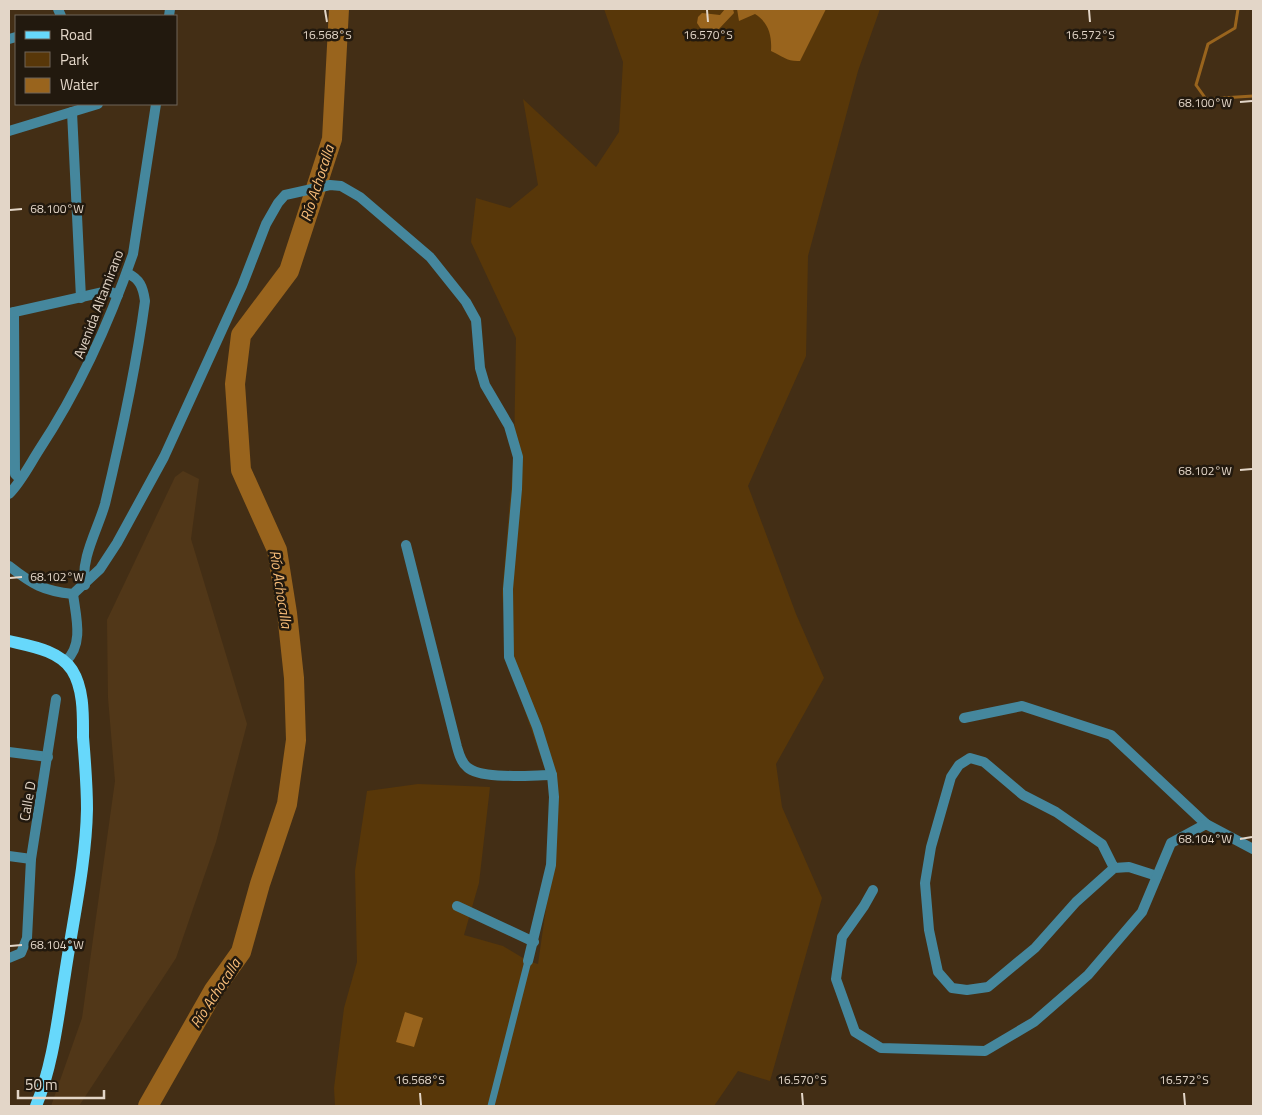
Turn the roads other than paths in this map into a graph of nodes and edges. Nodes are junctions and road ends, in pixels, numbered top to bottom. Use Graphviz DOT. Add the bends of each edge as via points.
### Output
graph roads {
  1 [pos="87,105"];
  2 [pos="156,105"];
  3 [pos="72,112"];
  4 [pos="9,131"];
  5 [pos="127,273"];
  6 [pos="118,295"];
  7 [pos="81,298"];
  8 [pos="12,313"];
  9 [pos="20,479"];
  10 [pos="9,494"];
  11 [pos="406,546"];
  12 [pos="9,566"];
  13 [pos="85,585"];
  14 [pos="74,594"];
  15 [pos="9,641"];
  16 [pos="66,661"];
  17 [pos="56,699"];
  18 [pos="964,718"];
  19 [pos="9,752"];
  20 [pos="48,757"];
  21 [pos="552,775"];
  22 [pos="1206,824"];
  23 [pos="1253,849"];
  24 [pos="9,856"];
  25 [pos="31,859"];
  26 [pos="1114,868"];
  27 [pos="1157,876"];
  28 [pos="873,890"];
  29 [pos="457,906"];
  30 [pos="534,942"];
  31 [pos="9,958"];
  32 [pos="528,961"];
  33 [pos="36,1106"];
  34 [pos="491,1106"];
  1 -- 3 [label="street"];
  2 -- 5 [label="street, Avenida Altamirano" via="133,254"];
  3 -- 4 [label="street"];
  3 -- 7 [label="street"];
  5 -- 6 [label="street, Avenida Altamirano"];
  5 -- 13 [label="street" via="142,286 145,301 114,467 85,565"];
  6 -- 7 [label="street" via="108,291"];
  6 -- 9 [label="street, Avenida Altamirano" via="90,364"];
  7 -- 8 [label="street"];
  8 -- 9 [label="street" via="15,474"];
  9 -- 10 [label="street, Avenida Altamirano"];
  11 -- 21 [label="street" via="456,747 465,766 485,774"];
  12 -- 14 [label="street" via="35,585 49,591"];
  13 -- 14 [label="street"];
  13 -- 21 [label="street" via="117,543 164,457 278,203 285,195 315,186 341,186 360,196 430,258 466,302 476,320 480,368 485,385 509,426 518,457 508,589 509,657 537,726"];
  14 -- 16 [label="street" via="77,642 73,654"];
  15 -- 16 [label="main road" via="43,650"];
  16 -- 33 [label="main road" via="80,690 87,809 59,1014"];
  17 -- 20 [label="street, Calle D"];
  18 -- 22 [label="street" via="1022,706 1111,734"];
  19 -- 20 [label="street"];
  20 -- 25 [label="street, Calle D"];
  21 -- 30 [label="street" via="551,865"];
  22 -- 23 [label="street"];
  22 -- 27 [label="street" via="1171,843"];
  24 -- 25 [label="street"];
  25 -- 31 [label="street, Calle D" via="27,938 22,953"];
  26 -- 26 [label="street" via="1076,902 1035,948 988,987 952,988 938,972 929,930 925,883 931,847 951,777 959,765 970,758 984,762 1023,795 1056,812 1102,844"];
  26 -- 27 [label="street" via="1128,867"];
  27 -- 28 [label="street" via="1142,912 1088,975 1034,1022 985,1052 881,1048 855,1032 836,979 842,937"];
  29 -- 30 [label="street"];
  30 -- 32 [label="street"];
  32 -- 34 [label="lane"];
}
